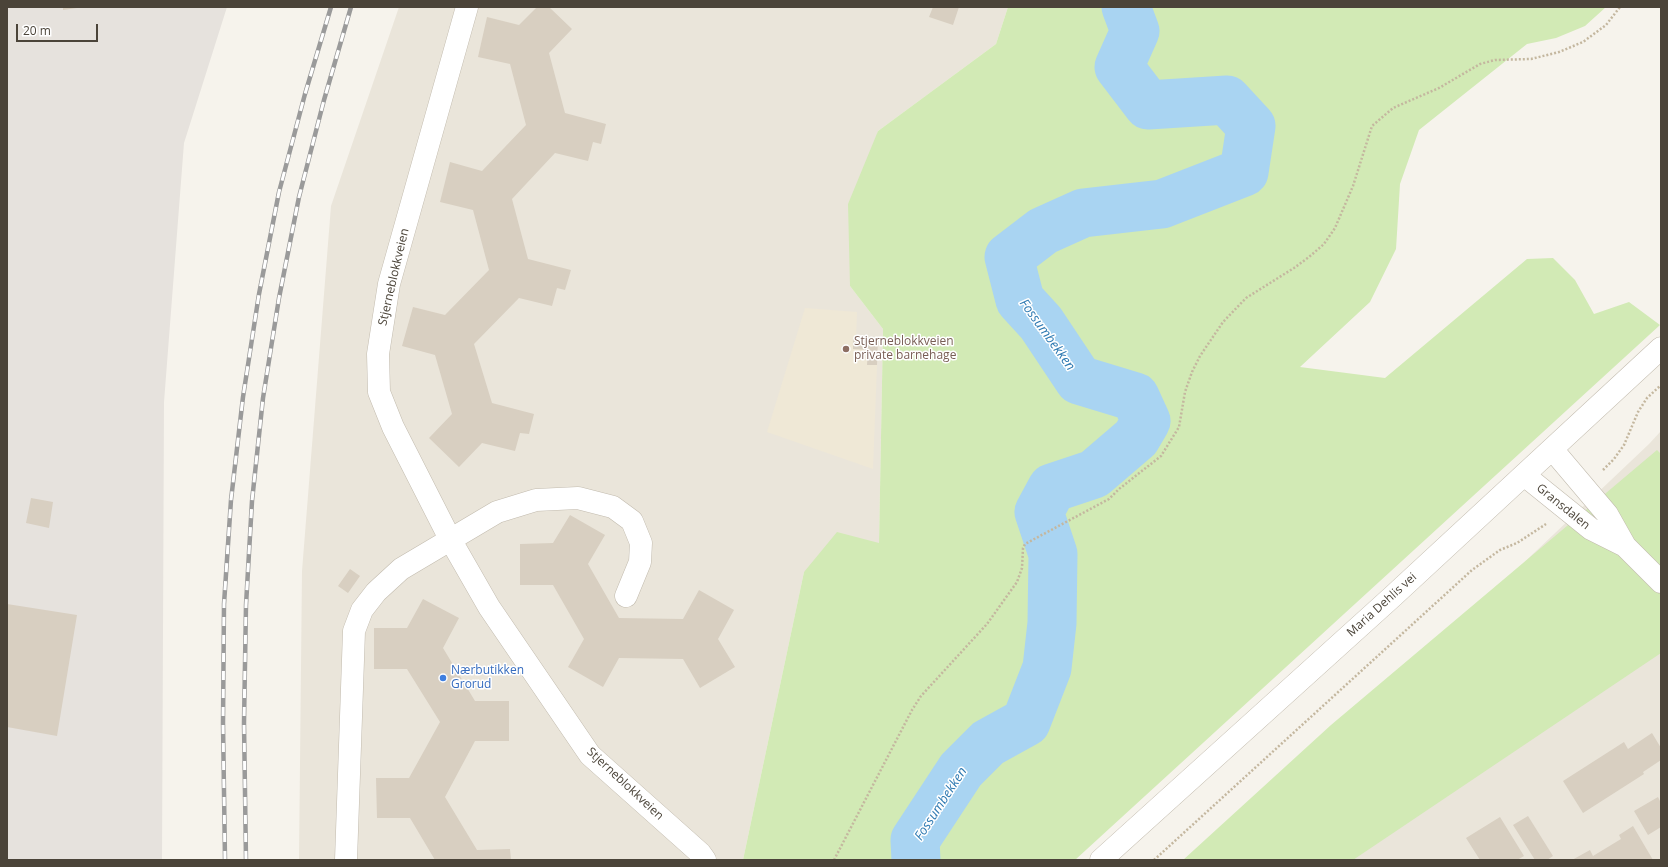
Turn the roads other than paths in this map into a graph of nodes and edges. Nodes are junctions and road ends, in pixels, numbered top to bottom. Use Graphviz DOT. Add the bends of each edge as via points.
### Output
graph roads {
  1 [pos="467,7"];
  2 [pos="1661,348"];
  3 [pos="1552,449"];
  4 [pos="1524,475"];
  5 [pos="450,539"];
  6 [pos="1625,546"];
  7 [pos="1661,582"];
  8 [pos="626,596"];
  9 [pos="346,860"];
  10 [pos="705,860"];
  11 [pos="1101,860"];
  1 -- 5 [label="street, Stjerneblokkveien" via="389,284 378,354 379,392 390,420"];
  2 -- 3 [label="street, Maria Dehlis vei"];
  3 -- 4 [label="street, Maria Dehlis vei"];
  3 -- 6 [label="street, Gransdalen" via="1607,514"];
  4 -- 6 [label="street, Gransdalen" via="1590,529"];
  4 -- 11 [label="street, Maria Dehlis vei"];
  5 -- 8 [label="street" via="496,512 536,500 578,498 613,507 632,521 641,543 640,562"];
  5 -- 9 [label="street" via="401,569 376,592 362,610 354,631"];
  5 -- 10 [label="street, Stjerneblokkveien" via="489,607 590,755"];
  6 -- 7 [label="street, Gransdalen"];
}
